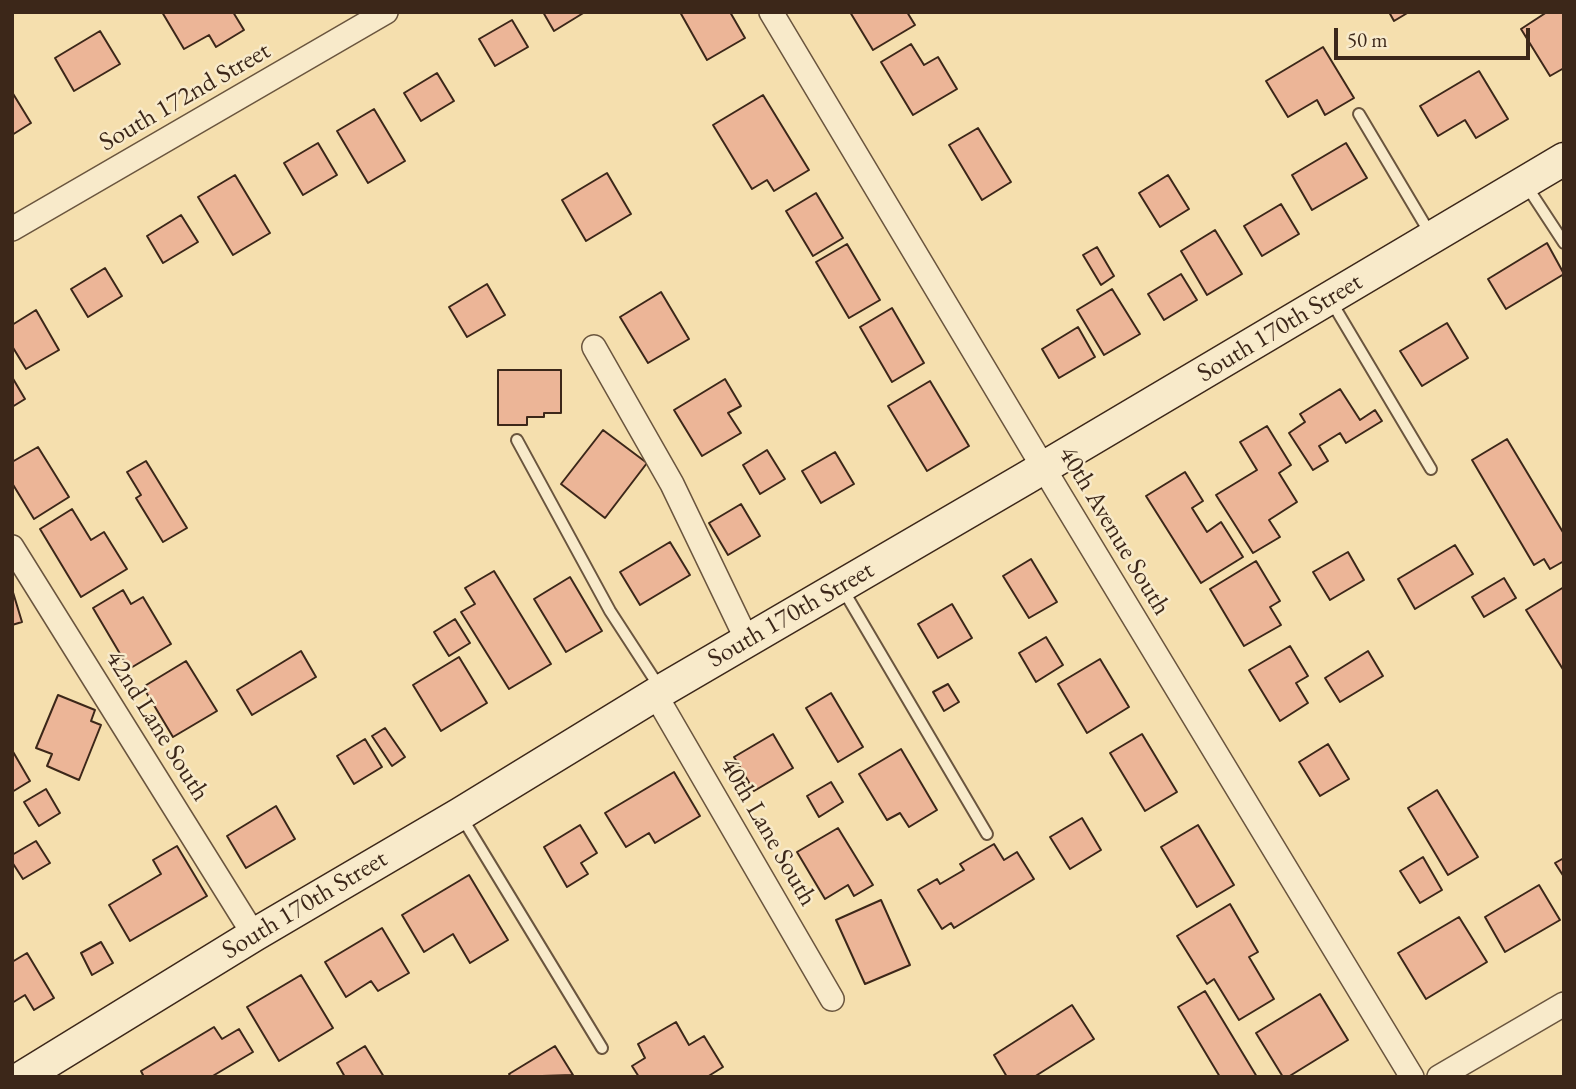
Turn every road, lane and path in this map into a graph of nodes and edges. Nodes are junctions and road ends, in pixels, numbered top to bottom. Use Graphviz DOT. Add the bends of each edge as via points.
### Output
graph roads {
  1 [pos="386,12"];
  2 [pos="771,12"];
  3 [pos="1359,114"];
  4 [pos="1564,159"];
  5 [pos="1525,183"];
  6 [pos="12,229"];
  7 [pos="1433,237"];
  8 [pos="1564,243"];
  9 [pos="1329,298"];
  10 [pos="594,347"];
  11 [pos="517,440"];
  12 [pos="1043,468"];
  13 [pos="1431,469"];
  14 [pos="12,547"];
  15 [pos="840,586"];
  16 [pos="747,640"];
  17 [pos="658,692"];
  18 [pos="460,814"];
  19 [pos="987,834"];
  20 [pos="254,935"];
  21 [pos="832,999"];
  22 [pos="1564,1004"];
  23 [pos="602,1048"];
  24 [pos="23,1077"];
  25 [pos="1412,1077"];
  26 [pos="1439,1077"];
  1 -- 6 [label="street, South 172nd Street"];
  2 -- 12 [label="street, 40th Avenue South"];
  3 -- 7 [label="lane"];
  4 -- 5 [label="street, South 170th Street"];
  5 -- 7 [label="street, South 170th Street"];
  5 -- 8 [label="lane"];
  7 -- 9 [label="street, South 170th Street"];
  9 -- 12 [label="street, South 170th Street"];
  9 -- 13 [label="lane"];
  10 -- 16 [label="street" via="672,484"];
  11 -- 17 [label="lane"];
  12 -- 15 [label="street, South 170th Street"];
  12 -- 25 [label="street, 40th Avenue South"];
  14 -- 20 [label="street, 42nd Lane South"];
  15 -- 16 [label="street, South 170th Street"];
  15 -- 19 [label="lane"];
  16 -- 17 [label="street, South 170th Street"];
  17 -- 18 [label="street, South 170th Street"];
  17 -- 21 [label="street, 40th Lane South"];
  18 -- 20 [label="street, South 170th Street"];
  18 -- 23 [label="lane"];
  20 -- 24 [label="street, South 170th Street"];
  22 -- 26 [label="street"];
}
